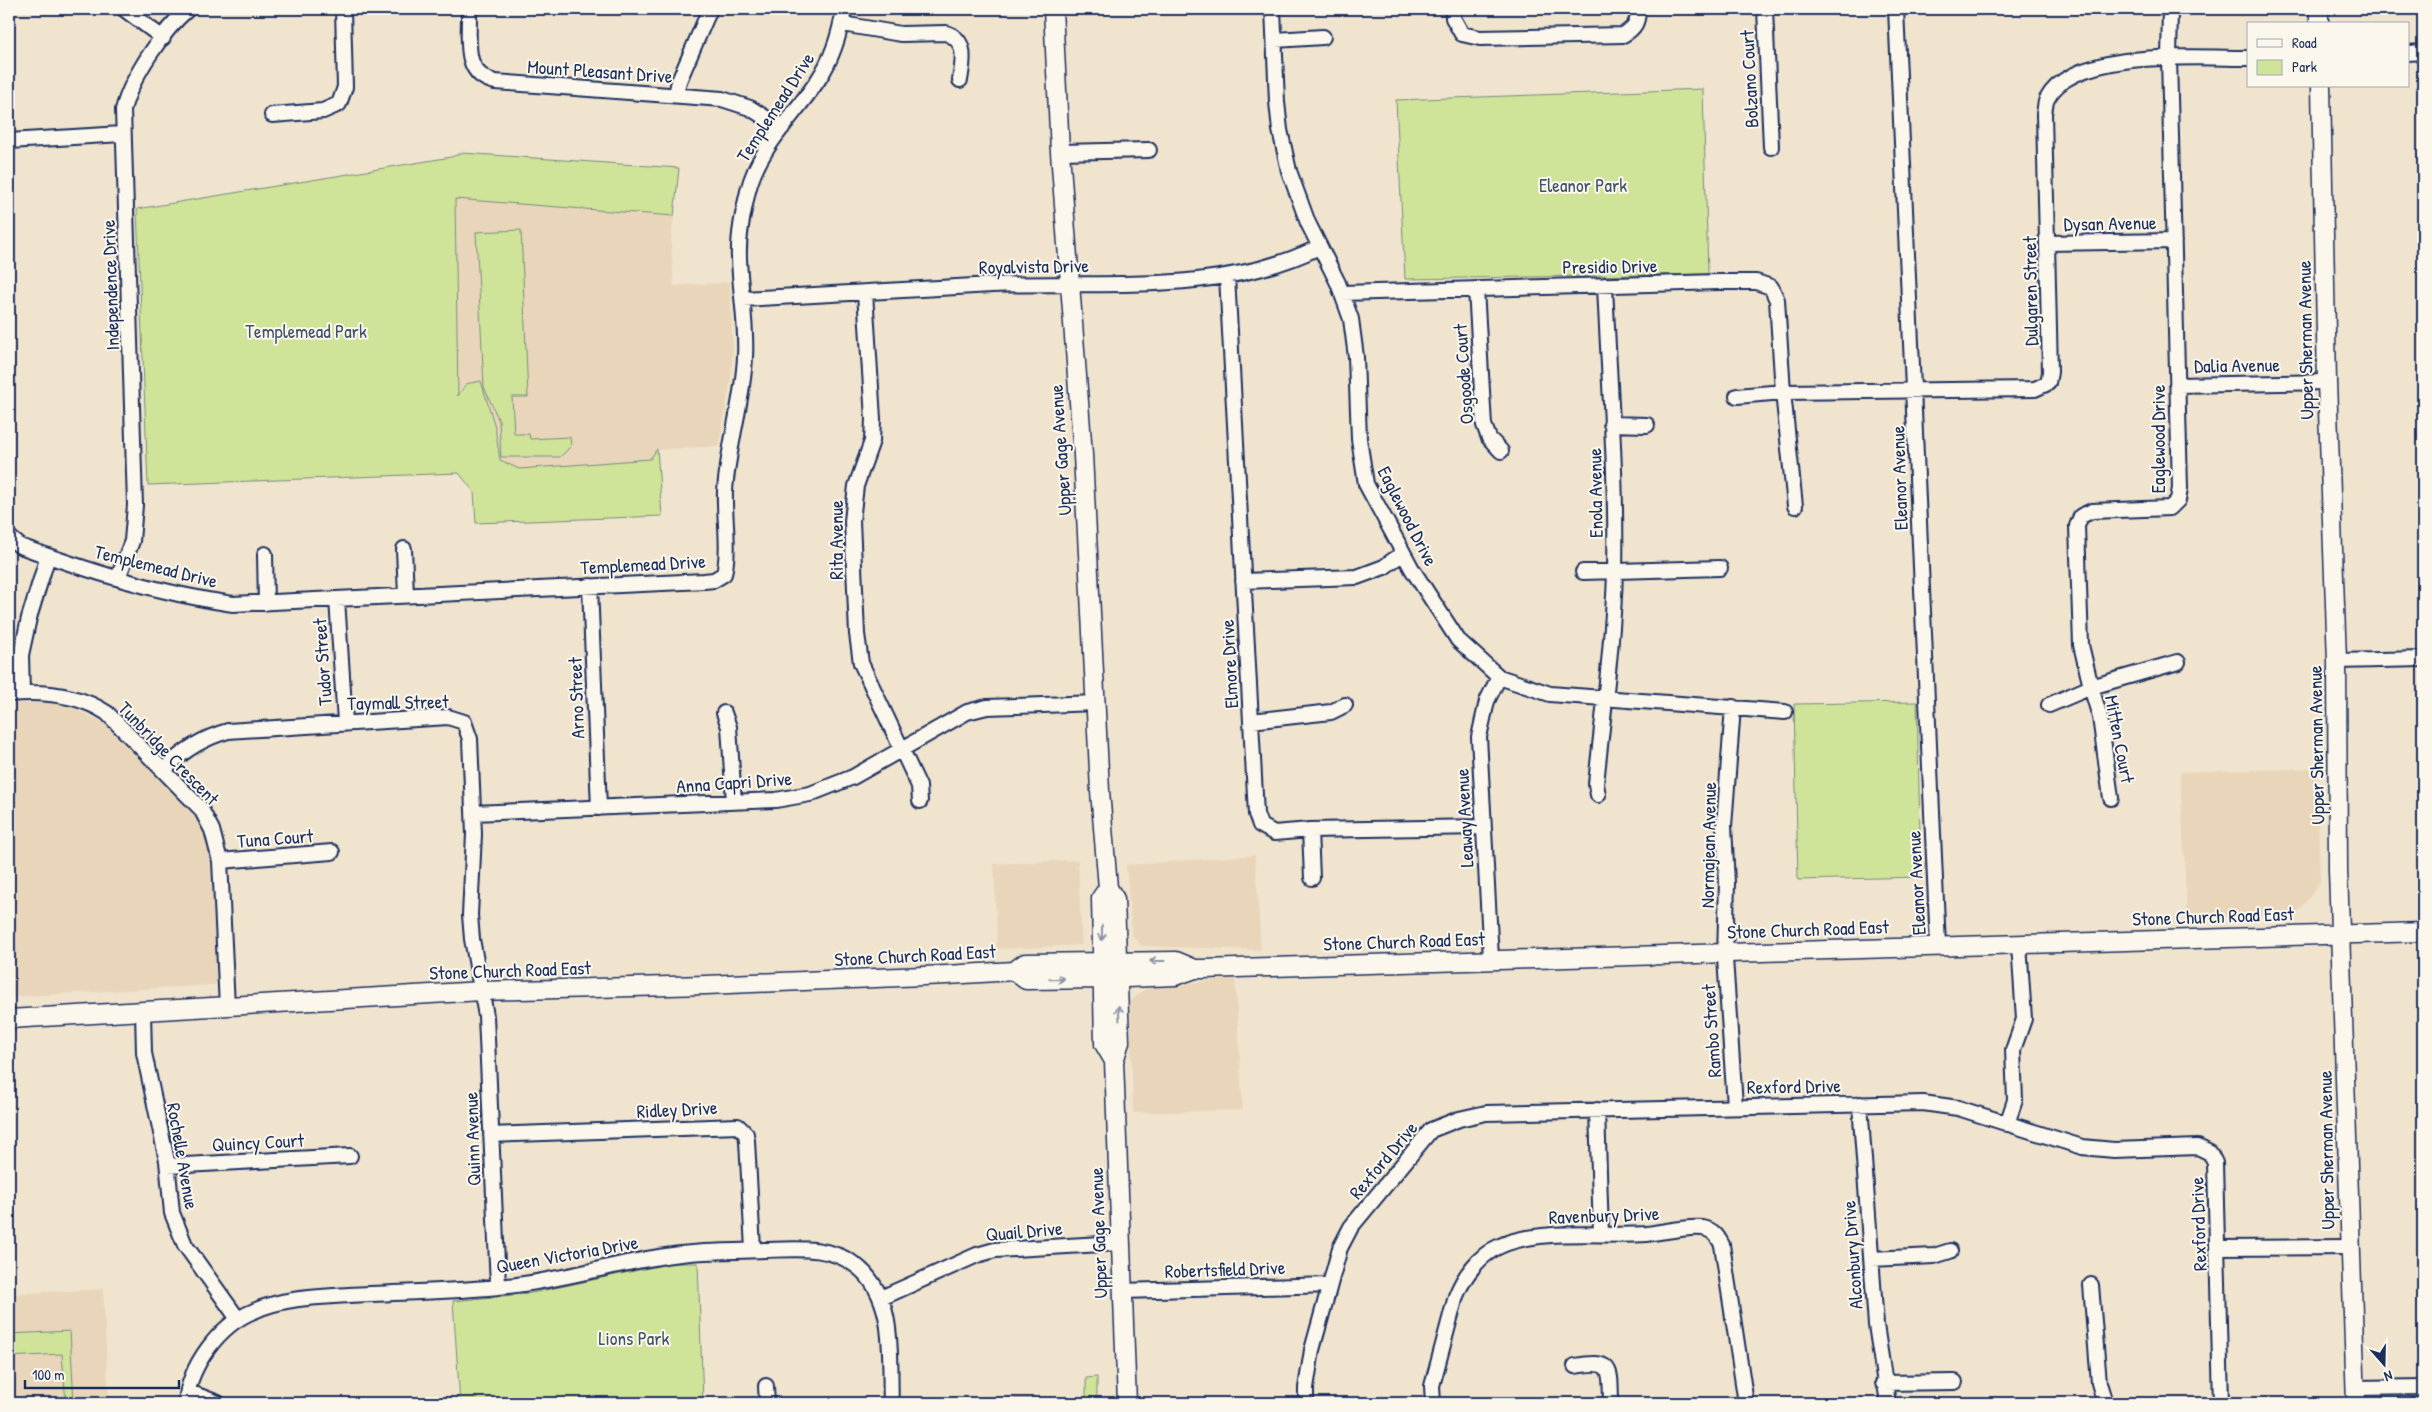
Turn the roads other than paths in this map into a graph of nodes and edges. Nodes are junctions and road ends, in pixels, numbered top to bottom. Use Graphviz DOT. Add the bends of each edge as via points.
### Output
graph roads {
  1 [pos="124,9"];
  2 [pos="188,9"];
  3 [pos="343,9"];
  4 [pos="469,9"];
  5 [pos="710,9"];
  6 [pos="844,9"];
  7 [pos="1053,9"];
  8 [pos="1273,9"];
  9 [pos="1452,9"];
  10 [pos="1638,9"];
  11 [pos="1765,9"];
  12 [pos="1896,9"];
  13 [pos="2170,9"];
  14 [pos="2319,9"];
  15 [pos="2319,22"];
  16 [pos="842,24"];
  17 [pos="1323,37"];
  18 [pos="163,38"];
  19 [pos="1275,40"];
  20 [pos="2410,52"];
  21 [pos="2423,52"];
  22 [pos="2169,58"];
  23 [pos="2247,58"];
  24 [pos="960,80"];
  25 [pos="2321,88"];
  26 [pos="676,94"];
  27 [pos="272,115"];
  28 [pos="782,128"];
  29 [pos="122,134"];
  30 [pos="9,141"];
  31 [pos="1771,147"];
  32 [pos="1149,150"];
  33 [pos="1060,152"];
  34 [pos="2174,241"];
  35 [pos="2047,243"];
  36 [pos="1319,247"];
  37 [pos="1227,276"];
  38 [pos="1070,283"];
  39 [pos="1605,285"];
  40 [pos="1476,289"];
  41 [pos="865,293"];
  42 [pos="1342,293"];
  43 [pos="743,299"];
  44 [pos="2326,382"];
  45 [pos="2177,386"];
  46 [pos="1915,390"];
  47 [pos="1783,392"];
  48 [pos="1736,396"];
  49 [pos="1611,424"];
  50 [pos="1647,425"];
  51 [pos="1501,450"];
  52 [pos="1795,506"];
  53 [pos="9,536"];
  54 [pos="404,549"];
  55 [pos="1403,552"];
  56 [pos="265,554"];
  57 [pos="48,556"];
  58 [pos="1720,568"];
  59 [pos="1615,570"];
  60 [pos="1583,572"];
  61 [pos="118,578"];
  62 [pos="1243,580"];
  63 [pos="590,586"];
  64 [pos="406,595"];
  65 [pos="337,599"];
  66 [pos="266,603"];
  67 [pos="2423,659"];
  68 [pos="2337,661"];
  69 [pos="2178,662"];
  70 [pos="1499,678"];
  71 [pos="2091,687"];
  72 [pos="15,693"];
  73 [pos="1604,699"];
  74 [pos="1096,703"];
  75 [pos="1345,705"];
  76 [pos="2049,705"];
  77 [pos="1733,707"];
  78 [pos="1785,712"];
  79 [pos="724,713"];
  80 [pos="1251,721"];
  81 [pos="346,722"];
  82 [pos="902,750"];
  83 [pos="164,770"];
  84 [pos="1598,795"];
  85 [pos="2112,798"];
  86 [pos="920,801"];
  87 [pos="734,802"];
  88 [pos="599,808"];
  89 [pos="473,813"];
  90 [pos="1482,827"];
  91 [pos="1310,830"];
  92 [pos="332,852"];
  93 [pos="220,861"];
  94 [pos="1312,878"];
  95 [pos="2423,932"];
  96 [pos="2341,933"];
  97 [pos="2020,943"];
  98 [pos="1938,946"];
  99 [pos="1725,953"];
  100 [pos="1491,959"];
  101 [pos="1110,970"];
  102 [pos="482,991"];
  103 [pos="227,1007"];
  104 [pos="143,1012"];
  105 [pos="9,1019"];
  106 [pos="1860,1104"];
  107 [pos="1735,1106"];
  108 [pos="1597,1110"];
  109 [pos="2007,1124"];
  110 [pos="491,1135"];
  111 [pos="350,1156"];
  112 [pos="168,1166"];
  113 [pos="1601,1234"];
  114 [pos="1120,1243"];
  115 [pos="2350,1247"];
  116 [pos="2218,1248"];
  117 [pos="753,1249"];
  118 [pos="1950,1252"];
  119 [pos="1871,1259"];
  120 [pos="1330,1285"];
  121 [pos="2091,1285"];
  122 [pos="498,1286"];
  123 [pos="1122,1291"];
  124 [pos="881,1298"];
  125 [pos="238,1319"];
  126 [pos="1575,1366"];
  127 [pos="1955,1382"];
  128 [pos="1883,1383"];
  129 [pos="766,1386"];
  130 [pos="2423,1387"];
  131 [pos="2356,1396"];
  132 [pos="187,1398"];
  133 [pos="218,1403"];
  134 [pos="767,1403"];
  135 [pos="892,1403"];
  136 [pos="1127,1403"];
  137 [pos="1306,1403"];
  138 [pos="1433,1403"];
  139 [pos="1611,1403"];
  140 [pos="1746,1403"];
  141 [pos="1888,1403"];
  142 [pos="2105,1403"];
  143 [pos="2221,1403"];
  1 -- 18 [label="street"];
  2 -- 18 [label="street, Independence Drive"];
  3 -- 27 [label="street" via="345,87 339,104 324,111"];
  4 -- 26 [label="street, Mount Pleasant Drive" via="470,58 474,71 483,80"];
  5 -- 26 [label="street"];
  6 -- 16 [label="street, Templemead Drive"];
  7 -- 33 [label="main road, Upper Gage Avenue"];
  8 -- 19 [label="street, Eaglewood Drive"];
  9 -- 10 [label="street" via="1462,34 1480,38 1623,35 1633,29 1638,20"];
  11 -- 31 [label="street, Bolzano Court"];
  12 -- 46 [label="street, Eleanor Avenue"];
  13 -- 22 [label="street, Eaglewood Drive"];
  14 -- 15 [label="main road"];
  16 -- 24 [label="street" via="901,34 953,35 963,54"];
  16 -- 28 [label="street, Templemead Drive" via="819,78"];
  17 -- 19 [label="street"];
  18 -- 29 [label="street, Independence Drive" via="132,83 123,110"];
  19 -- 36 [label="street, Eaglewood Drive" via="1280,130 1290,171"];
  20 -- 21 [label="street"];
  22 -- 23 [label="street, Dulgaren Street"];
  22 -- 34 [label="street, Eaglewood Drive"];
  22 -- 35 [label="street, Dulgaren Street" via="2111,62 2085,70 2061,82 2047,99 2044,114"];
  25 -- 44 [label="main road, Upper Sherman Avenue"];
  26 -- 28 [label="street, Mount Pleasant Drive" via="734,102 756,111"];
  28 -- 43 [label="street, Templemead Drive" via="757,164 749,188 739,257"];
  29 -- 30 [label="street"];
  29 -- 61 [label="street, Independence Drive" via="135,505 132,541"];
  32 -- 33 [label="street"];
  33 -- 38 [label="main road, Upper Gage Avenue"];
  34 -- 35 [label="street, Dysan Avenue"];
  34 -- 45 [label="street, Eaglewood Drive"];
  35 -- 46 [label="street, Dulgaren Street" via="2048,383 2035,389"];
  36 -- 37 [label="street, Royalvista Drive" via="1274,266"];
  36 -- 42 [label="street, Eaglewood Drive"];
  37 -- 38 [label="street, Royalvista Drive" via="1125,284"];
  37 -- 62 [label="street, Elmore Drive"];
  38 -- 41 [label="street, Royalvista Drive"];
  38 -- 74 [label="main road, Upper Gage Avenue"];
  39 -- 40 [label="street, Presidio Drive"];
  39 -- 47 [label="street, Presidio Drive" via="1756,282 1771,287 1777,300"];
  39 -- 49 [label="street, Enola Avenue"];
  40 -- 42 [label="street, Presidio Drive"];
  40 -- 51 [label="street, Osgoode Court" via="1484,425 1489,438"];
  41 -- 43 [label="street, Royalvista Drive"];
  41 -- 82 [label="street, Rita Avenue" via="873,419 872,441 853,501 858,651 864,674"];
  42 -- 55 [label="street, Eaglewood Drive" via="1351,319 1356,357 1359,439 1366,484"];
  43 -- 63 [label="street, Templemead Drive" via="745,356 740,404 727,458 724,574 704,581"];
  44 -- 45 [label="street, Dalia Avenue"];
  44 -- 68 [label="main road, Upper Sherman Avenue"];
  45 -- 71 [label="street, Eaglewood Drive" via="2178,500 2170,508 2092,511 2081,516 2077,526 2081,645"];
  46 -- 47 [label="street, Dulgaren Street"];
  46 -- 98 [label="street, Eleanor Avenue"];
  47 -- 48 [label="street, Dulgaren Street"];
  47 -- 52 [label="street, Presidio Drive"];
  49 -- 50 [label="street"];
  49 -- 59 [label="street, Enola Avenue"];
  53 -- 57 [label="street, Templemead Drive" via="20,546"];
  54 -- 64 [label="street"];
  55 -- 62 [label="street" via="1384,567 1358,577"];
  55 -- 70 [label="street, Eaglewood Drive" via="1458,640"];
  56 -- 66 [label="street"];
  57 -- 61 [label="street, Templemead Drive"];
  57 -- 72 [label="street" via="28,618"];
  58 -- 59 [label="street"];
  59 -- 60 [label="street"];
  59 -- 73 [label="street, Enola Avenue"];
  61 -- 66 [label="street, Templemead Drive" via="196,599 233,604"];
  62 -- 80 [label="street, Elmore Drive"];
  63 -- 64 [label="street, Templemead Drive"];
  63 -- 88 [label="street, Arno Street"];
  64 -- 65 [label="street, Templemead Drive"];
  65 -- 66 [label="street, Templemead Drive"];
  65 -- 81 [label="street, Tudor Street"];
  67 -- 68 [label="street"];
  68 -- 96 [label="main road, Upper Sherman Avenue"];
  69 -- 71 [label="street"];
  70 -- 73 [label="street, Eaglewood Drive" via="1550,694"];
  70 -- 90 [label="street, Leaway Avenue" via="1488,701 1479,737"];
  71 -- 76 [label="street"];
  71 -- 85 [label="street, Mitten Court" via="2100,717"];
  72 -- 83 [label="street, Tunbridge Crescent" via="69,696 95,705"];
  73 -- 77 [label="street, Eaglewood Drive"];
  73 -- 84 [label="street, Enola Avenue" via="1596,784"];
  74 -- 82 [label="street, Anna Capri Drive" via="978,709 949,720"];
  74 -- 101 [label="main road, Upper Gage Avenue" via="1108,888 1101,898"];
  75 -- 80 [label="street" via="1331,712"];
  77 -- 78 [label="street, Eaglewood Drive"];
  77 -- 99 [label="street, Normajean Avenue" via="1724,826 1727,884"];
  79 -- 87 [label="street" via="729,727"];
  80 -- 91 [label="street, Elmore Drive" via="1256,814 1260,824 1274,833"];
  81 -- 83 [label="street, Taymall Street" via="228,731 195,745"];
  81 -- 89 [label="street, Taymall Street" via="448,717 464,722 470,739"];
  82 -- 86 [label="street, Rita Avenue" via="919,786"];
  82 -- 87 [label="street, Anna Capri Drive" via="853,777 810,794"];
  83 -- 93 [label="street, Tunbridge Crescent" via="208,819"];
  87 -- 88 [label="street, Anna Capri Drive"];
  88 -- 89 [label="street, Anna Capri Drive"];
  89 -- 102 [label="street, Taymall Street" via="470,915"];
  90 -- 91 [label="street, Elmore Drive"];
  90 -- 100 [label="street, Leaway Avenue"];
  91 -- 94 [label="street"];
  92 -- 93 [label="street, Tuna Court"];
  93 -- 103 [label="street, Tunbridge Crescent"];
  95 -- 96 [label="main road, Stone Church Road East"];
  96 -- 97 [label="main road, Stone Church Road East"];
  96 -- 115 [label="main road, Upper Sherman Avenue"];
  97 -- 98 [label="main road, Stone Church Road East"];
  97 -- 109 [label="street" via="2024,1018 2013,1050 2015,1100"];
  98 -- 99 [label="main road, Stone Church Road East"];
  99 -- 100 [label="main road, Stone Church Road East"];
  99 -- 107 [label="street, Rambo Street"];
  100 -- 101 [label="main road, Stone Church Road East" via="1195,969 1175,976"];
  101 -- 102 [label="main road, Stone Church Road East" via="1025,963 1014,971"];
  101 -- 114 [label="main road, Upper Gage Avenue" via="1120,1042 1114,1060"];
  102 -- 103 [label="main road, Stone Church Road East"];
  102 -- 110 [label="street, Quinn Avenue"];
  103 -- 104 [label="main road, Stone Church Road East"];
  104 -- 105 [label="main road, Stone Church Road East"];
  104 -- 112 [label="street, Rochelle Avenue" via="144,1053"];
  106 -- 107 [label="street, Rexford Drive"];
  106 -- 109 [label="street, Rexford Drive" via="1923,1103 1958,1108"];
  106 -- 119 [label="street, Alconbury Drive"];
  107 -- 108 [label="street, Rexford Drive"];
  108 -- 113 [label="street"];
  108 -- 120 [label="street, Rexford Drive" via="1486,1113 1458,1119 1431,1130 1351,1227 1340,1248"];
  109 -- 116 [label="street, Rexford Drive" via="2082,1147 2114,1150 2198,1147 2210,1153 2215,1163"];
  110 -- 117 [label="street, Ridley Drive" via="738,1126 746,1134 747,1141"];
  110 -- 122 [label="street, Quinn Avenue"];
  111 -- 112 [label="street, Quincy Court"];
  112 -- 125 [label="street, Rochelle Avenue" via="172,1213 185,1245"];
  113 -- 138 [label="street, Ravenbury Drive" via="1520,1238 1498,1246 1481,1258 1456,1296 1432,1386"];
  113 -- 140 [label="street, Ravenbury Drive" via="1645,1234 1704,1228 1716,1234 1722,1245"];
  114 -- 123 [label="main road, Upper Gage Avenue"];
  114 -- 124 [label="street, Quail Drive" via="995,1250 976,1255"];
  115 -- 116 [label="street"];
  115 -- 131 [label="main road, Upper Sherman Avenue"];
  116 -- 143 [label="street, Rexford Drive"];
  117 -- 122 [label="street, Queen Victoria Drive" via="662,1256"];
  117 -- 124 [label="street, Queen Victoria Drive" via="810,1249 834,1254 856,1265"];
  118 -- 119 [label="street" via="1934,1256"];
  119 -- 128 [label="street, Alconbury Drive"];
  120 -- 123 [label="street, Robertsfield Drive"];
  120 -- 137 [label="street, Rexford Drive" via="1309,1361"];
  121 -- 142 [label="street" via="2099,1382"];
  122 -- 125 [label="street, Queen Victoria Drive" via="294,1300 269,1305"];
  123 -- 136 [label="main road, Upper Gage Avenue"];
  124 -- 135 [label="street, Queen Victoria Drive" via="888,1318"];
  125 -- 132 [label="street, Queen Victoria Drive" via="212,1343 193,1377"];
  126 -- 139 [label="street" via="1599,1363 1607,1368 1611,1379"];
  127 -- 128 [label="street"];
  128 -- 141 [label="street, Alconbury Drive"];
  129 -- 134 [label="street"];
  130 -- 131 [label="street"];
  132 -- 133 [label="street"];
}
